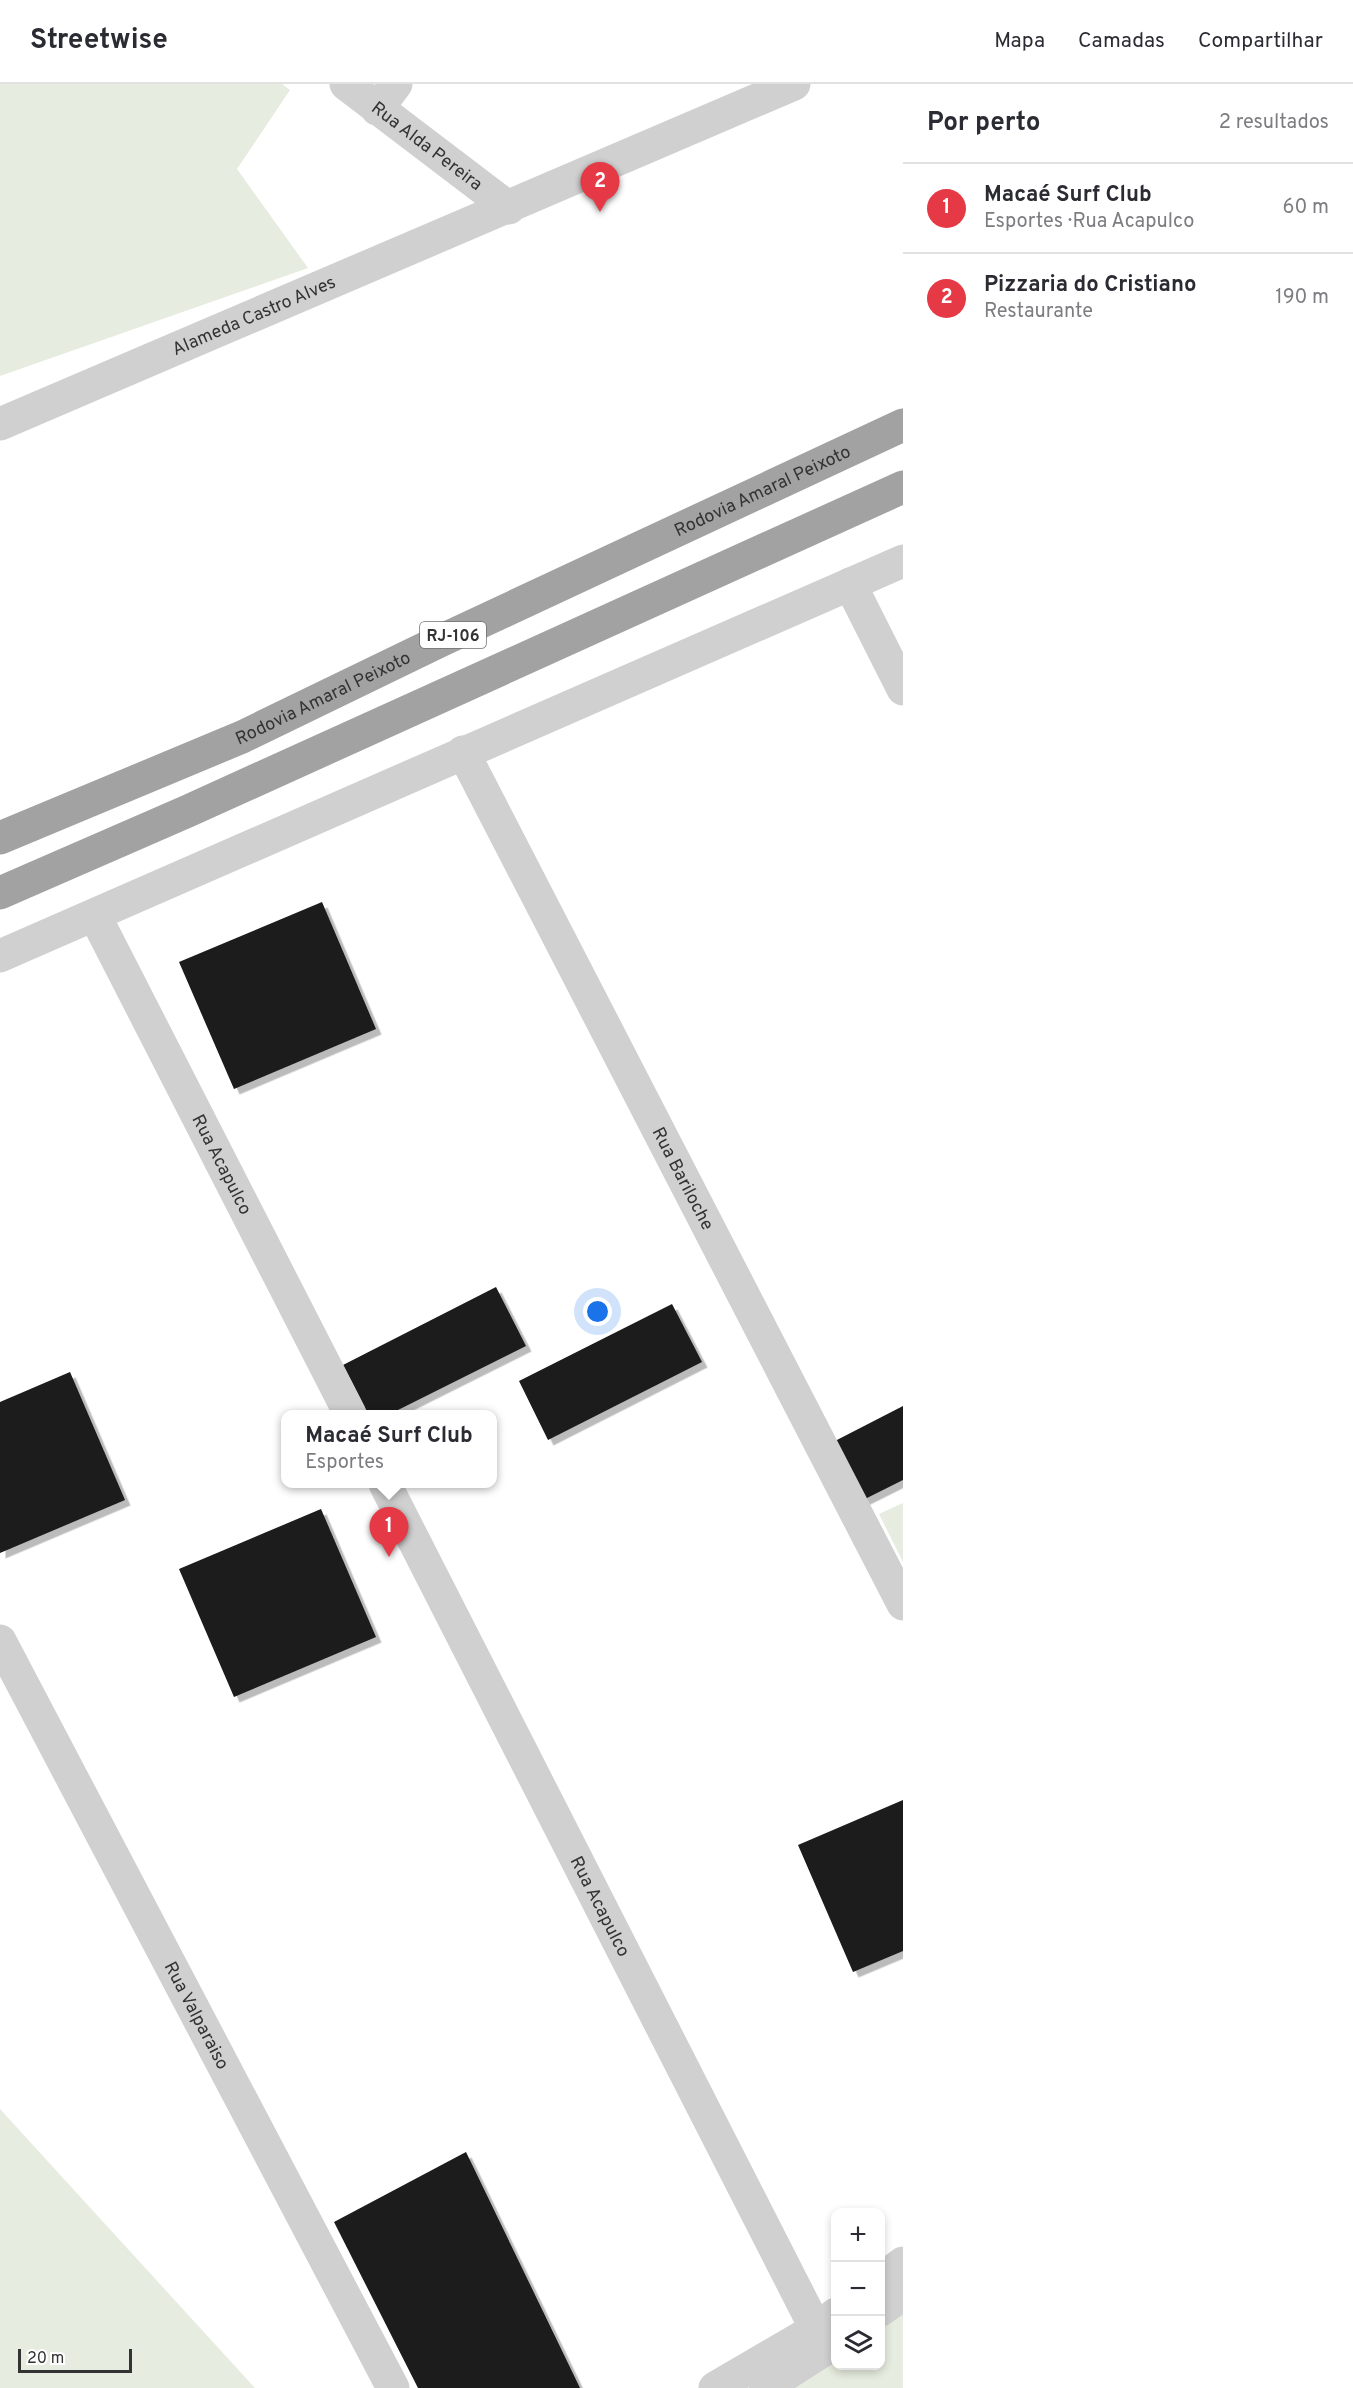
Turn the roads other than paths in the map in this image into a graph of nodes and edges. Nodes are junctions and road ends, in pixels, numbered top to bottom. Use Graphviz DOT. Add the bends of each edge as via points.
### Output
graph roads {
  1 [pos="346,84"];
  2 [pos="794,84"];
  3 [pos="387,96"];
  4 [pos="509,208"];
  5 [pos="0,424"];
  6 [pos="903,426"];
  7 [pos="903,486"];
  8 [pos="903,561"];
  9 [pos="850,584"];
  10 [pos="903,689"];
  11 [pos="463,752"];
  12 [pos="0,838"];
  13 [pos="0,893"];
  14 [pos="95,915"];
  15 [pos="0,956"];
  16 [pos="348,1410"];
  17 [pos="387,1488"];
  18 [pos="903,1604"];
  19 [pos="0,1641"];
  20 [pos="903,2263"];
  21 [pos="885,2276"];
  22 [pos="903,2295"];
  23 [pos="885,2308"];
  24 [pos="829,2329"];
  25 [pos="393,2388"];
  26 [pos="715,2388"];
  27 [pos="765,2388"];
  1 -- 3 [label="street, Rua Alda Pereira"];
  2 -- 4 [label="street, Alameda Castro Alves"];
  3 -- 4 [label="street, Rua Alda Pereira"];
  4 -- 5 [label="street, Alameda Castro Alves"];
  6 -- 12 [label="highway, Rodovia Amaral Peixoto / RJ-106" via="242,737"];
  7 -- 13 [label="highway, RJ-106"];
  8 -- 9 [label="street"];
  9 -- 10 [label="street"];
  9 -- 11 [label="street"];
  11 -- 14 [label="street"];
  11 -- 18 [label="street, Rua Bariloche"];
  14 -- 15 [label="street"];
  14 -- 16 [label="street, Rua Acapulco"];
  17 -- 24 [label="street, Rua Acapulco"];
  19 -- 25 [label="street, Rua Valparaiso"];
  20 -- 21 [label="street"];
  22 -- 23 [label="street"];
  24 -- 26 [label="street"];
  24 -- 27 [label="street"];
}
